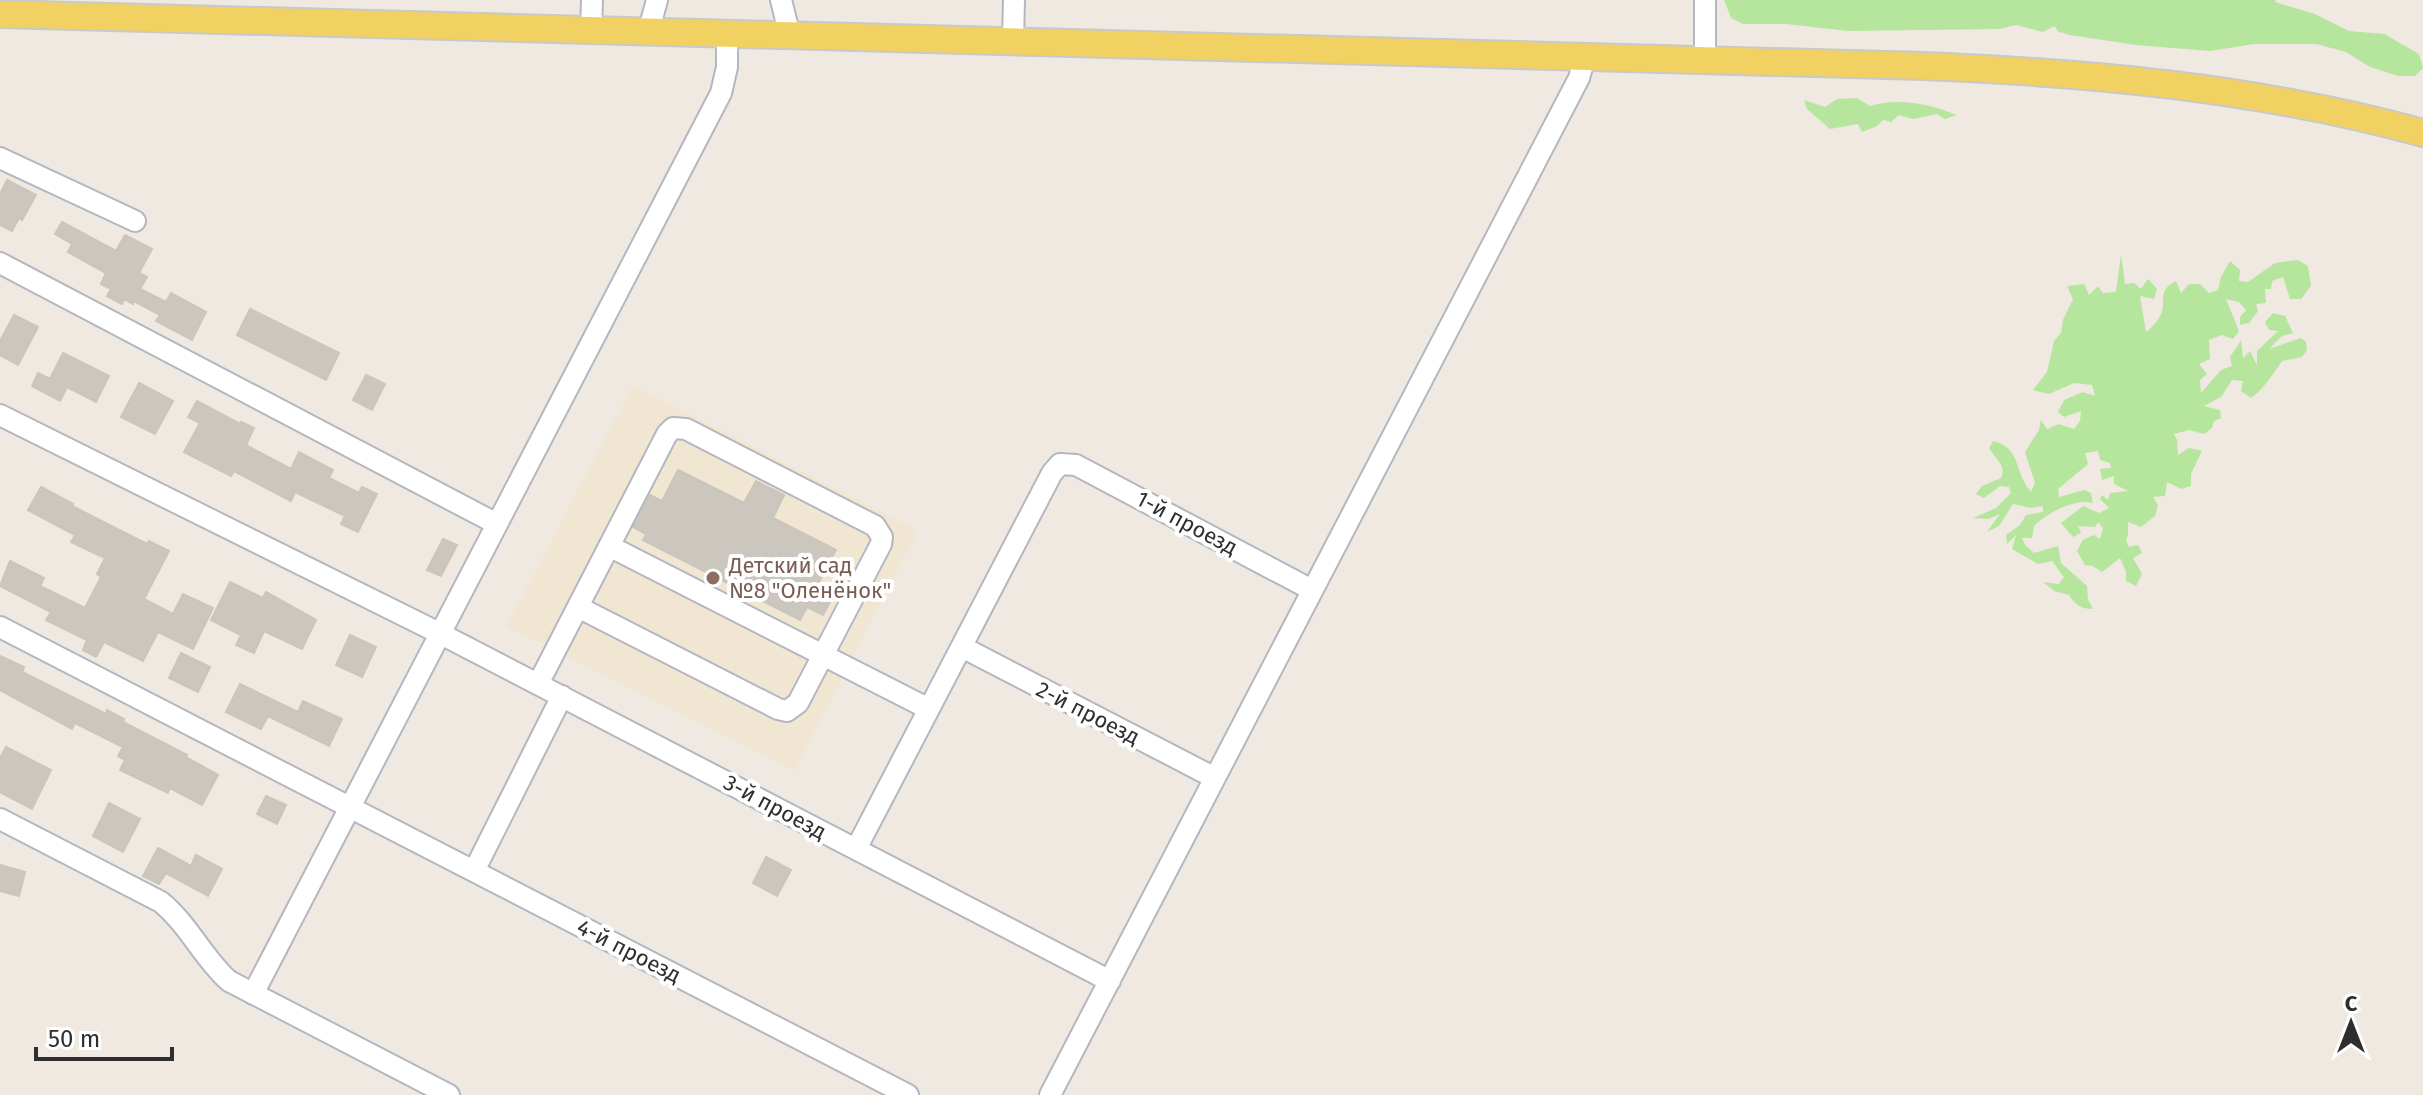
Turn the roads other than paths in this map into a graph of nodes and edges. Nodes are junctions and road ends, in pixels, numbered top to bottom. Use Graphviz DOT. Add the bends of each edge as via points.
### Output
graph roads {
  1 [pos="592,0"];
  2 [pos="657,0"];
  3 [pos="781,0"];
  4 [pos="1014,0"];
  5 [pos="1705,0"];
  6 [pos="49,8"];
  7 [pos="0,14"];
  8 [pos="591,31"];
  9 [pos="648,33"];
  10 [pos="727,34"];
  11 [pos="790,36"];
  12 [pos="1013,42"];
  13 [pos="1585,57"];
  14 [pos="1705,60"];
  15 [pos="2423,133"];
  16 [pos="0,158"];
  17 [pos="135,221"];
  18 [pos="0,263"];
  19 [pos="0,415"];
  20 [pos="497,524"];
  21 [pos="609,546"];
  22 [pos="1312,590"];
  23 [pos="578,607"];
  24 [pos="0,627"];
  25 [pos="441,634"];
  26 [pos="962,647"];
  27 [pos="823,655"];
  28 [pos="538,684"];
  29 [pos="562,696"];
  30 [pos="929,709"];
  31 [pos="1215,778"];
  32 [pos="351,807"];
  33 [pos="0,819"];
  34 [pos="856,849"];
  35 [pos="474,871"];
  36 [pos="1110,981"];
  37 [pos="253,994"];
  38 [pos="449,1095"];
  39 [pos="908,1095"];
  40 [pos="1050,1095"];
  1 -- 8 [label="street"];
  2 -- 9 [label="street"];
  3 -- 11 [label="street"];
  4 -- 12 [label="street"];
  5 -- 14 [label="street"];
  6 -- 7 [label="main road"];
  6 -- 8 [label="main road"];
  8 -- 9 [label="main road"];
  9 -- 10 [label="main road"];
  10 -- 11 [label="main road"];
  10 -- 20 [label="street" via="721,93"];
  11 -- 12 [label="main road"];
  12 -- 13 [label="main road"];
  13 -- 14 [label="main road"];
  13 -- 22 [label="street" via="1579,78"];
  14 -- 15 [label="main road" via="1955,67 2129,79 2299,103"];
  16 -- 17 [label="street"];
  18 -- 20 [label="street"];
  19 -- 25 [label="street, 3-й проезд"];
  20 -- 25 [label="street"];
  21 -- 23 [label="street"];
  21 -- 27 [label="street"];
  21 -- 27 [label="street" via="667,434 673,428 686,429 879,531 881,544"];
  22 -- 26 [label="street, 1-й проезд" via="1076,465 1060,464"];
  22 -- 31 [label="street"];
  23 -- 27 [label="street" via="787,711 798,703"];
  23 -- 28 [label="street"];
  24 -- 32 [label="street, 4-й проезд"];
  25 -- 28 [label="street, 3-й проезд"];
  25 -- 32 [label="street"];
  26 -- 30 [label="street"];
  26 -- 31 [label="street, 2-й проезд"];
  27 -- 30 [label="street"];
  28 -- 29 [label="street, 3-й проезд"];
  29 -- 34 [label="street, 3-й проезд"];
  29 -- 35 [label="street"];
  30 -- 34 [label="street"];
  31 -- 36 [label="street"];
  32 -- 35 [label="street, 4-й проезд"];
  32 -- 37 [label="street"];
  33 -- 37 [label="street" via="161,902 178,916 219,972"];
  34 -- 36 [label="street, 3-й проезд"];
  35 -- 39 [label="street, 4-й проезд"];
  36 -- 40 [label="street"];
  37 -- 38 [label="street"];
}
